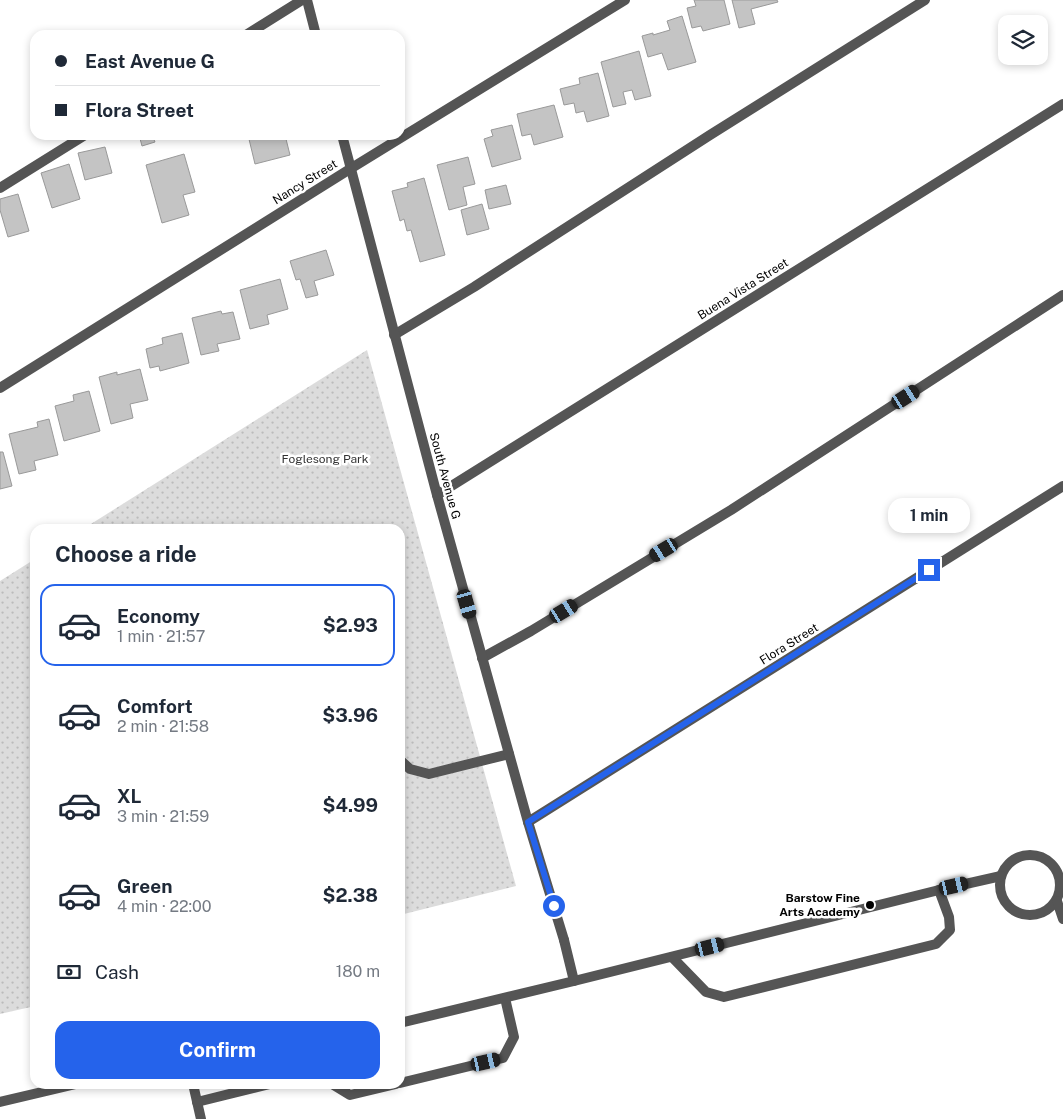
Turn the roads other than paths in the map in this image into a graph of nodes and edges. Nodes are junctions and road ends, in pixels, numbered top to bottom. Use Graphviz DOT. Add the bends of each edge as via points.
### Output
graph roads {
  1 [pos="302,0"];
  2 [pos="307,0"];
  3 [pos="625,0"];
  4 [pos="925,0"];
  5 [pos="254,30"];
  6 [pos="315,30"];
  7 [pos="1063,104"];
  8 [pos="405,134"];
  9 [pos="77,140"];
  10 [pos="343,140"];
  11 [pos="396,140"];
  12 [pos="350,168"];
  13 [pos="0,188"];
  14 [pos="1063,295"];
  15 [pos="394,335"];
  16 [pos="0,388"];
  17 [pos="1063,486"];
  18 [pos="437,495"];
  19 [pos="482,658"];
  20 [pos="509,754"];
  21 [pos="405,764"];
  22 [pos="528,822"];
  23 [pos="1001,876"];
  24 [pos="939,890"];
  25 [pos="1057,900"];
  26 [pos="1063,919"];
  27 [pos="672,957"];
  28 [pos="574,981"];
  29 [pos="505,998"];
  30 [pos="405,1022"];
  31 [pos="405,1081"];
  32 [pos="55,1089"];
  33 [pos="194,1089"];
  34 [pos="250,1089"];
  35 [pos="340,1089"];
  36 [pos="374,1089"];
  37 [pos="0,1102"];
  38 [pos="197,1102"];
  39 [pos="201,1119"];
  1 -- 5 [label="street"];
  2 -- 6 [label="street"];
  3 -- 8 [label="street, Nancy Street"];
  4 -- 15 [label="street"];
  7 -- 18 [label="street, Buena Vista Street"];
  9 -- 13 [label="street"];
  10 -- 12 [label="street, South Avenue G"];
  11 -- 12 [label="street, Nancy Street"];
  12 -- 15 [label="street, South Avenue G"];
  12 -- 16 [label="street, Nancy Street"];
  14 -- 19 [label="street" via="731,510"];
  15 -- 18 [label="street, South Avenue G"];
  17 -- 22 [label="street, Flora Street"];
  18 -- 19 [label="street, South Avenue G"];
  19 -- 20 [label="street, South Avenue G"];
  20 -- 21 [label="street" via="429,774"];
  20 -- 22 [label="street, South Avenue G"];
  22 -- 28 [label="street, South Avenue G"];
  23 -- 24 [label="street"];
  23 -- 25 [label="street" via="1001,895 1013,911 1022,915 1042,914"];
  23 -- 25 [label="street" via="1013,860 1033,855 1043,857 1058,871 1061,881"];
  24 -- 27 [label="street"];
  24 -- 27 [label="street" via="950,930 936,944 734,995 724,997 706,992"];
  25 -- 26 [label="street"];
  27 -- 28 [label="street"];
  28 -- 29 [label="street"];
  29 -- 30 [label="street"];
  29 -- 31 [label="street" via="514,1037 503,1058"];
  32 -- 37 [label="street"];
  33 -- 38 [label="street"];
  34 -- 38 [label="street"];
  35 -- 36 [label="street" via="350,1095"];
  38 -- 39 [label="street"];
}
